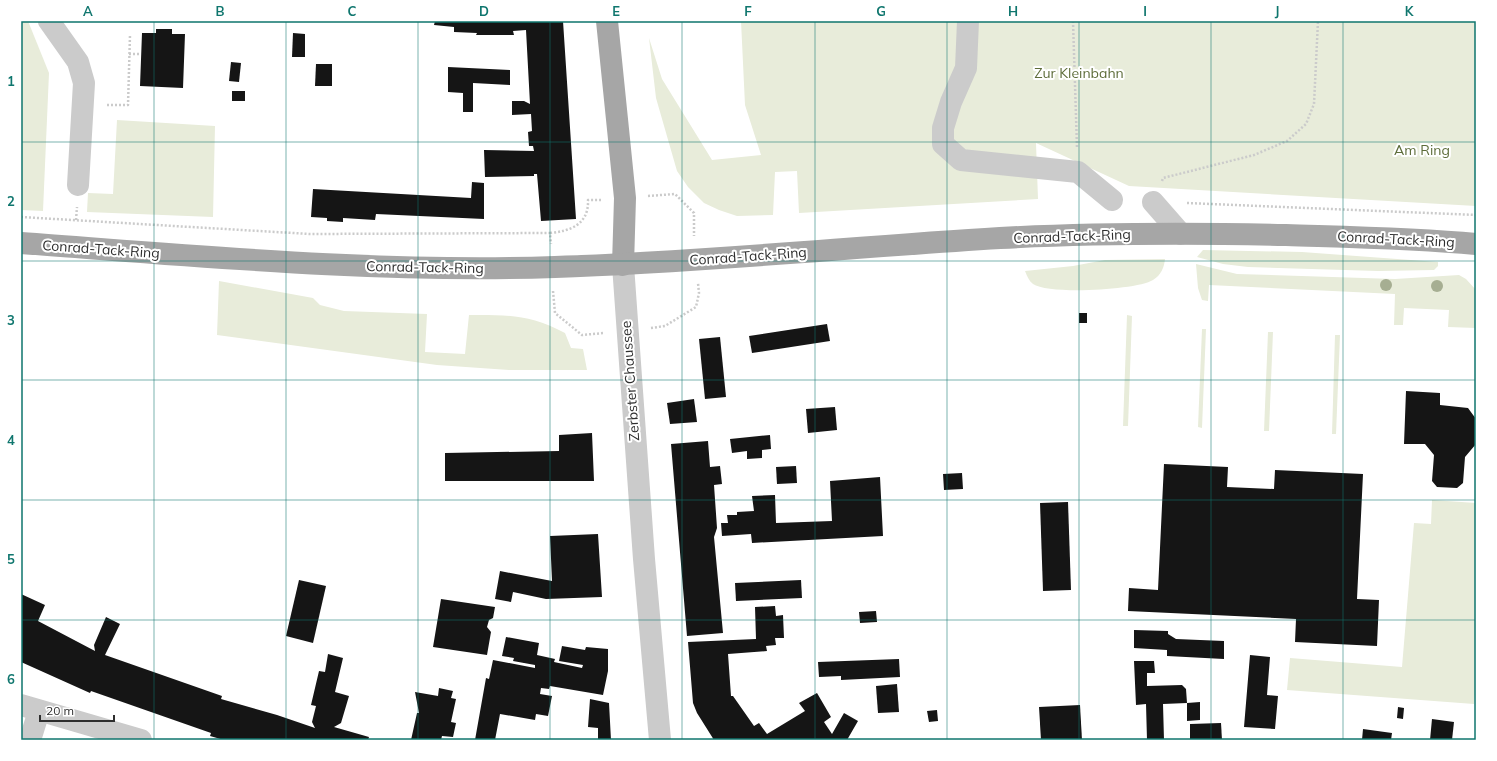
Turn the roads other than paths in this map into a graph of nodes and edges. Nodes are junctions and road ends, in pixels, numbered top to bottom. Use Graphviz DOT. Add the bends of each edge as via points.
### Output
graph roads {
  1 [pos="49,21"];
  2 [pos="607,21"];
  3 [pos="968,21"];
  4 [pos="78,185"];
  5 [pos="1112,200"];
  6 [pos="1153,202"];
  7 [pos="1181,234"];
  8 [pos="21,243"];
  9 [pos="1476,244"];
  10 [pos="623,264"];
  11 [pos="30,708"];
  12 [pos="30,740"];
  13 [pos="141,740"];
  14 [pos="660,740"];
  1 -- 4 [label="street" via="78,62 84,82"];
  2 -- 10 [label="main road, Zerbster Chaussee" via="625,198"];
  3 -- 5 [label="street" via="966,68 943,128 943,144 961,160 1078,172"];
  6 -- 7 [label="street"];
  7 -- 9 [label="main road, Conrad-Tack-Ring" via="1397,238"];
  7 -- 10 [label="main road, Conrad-Tack-Ring" via="1001,238"];
  8 -- 10 [label="main road, Conrad-Tack-Ring" via="437,269"];
  10 -- 14 [label="street, Zerbster Chaussee" via="642,536"];
  11 -- 12 [label="street"];
  11 -- 13 [label="street"];
}
